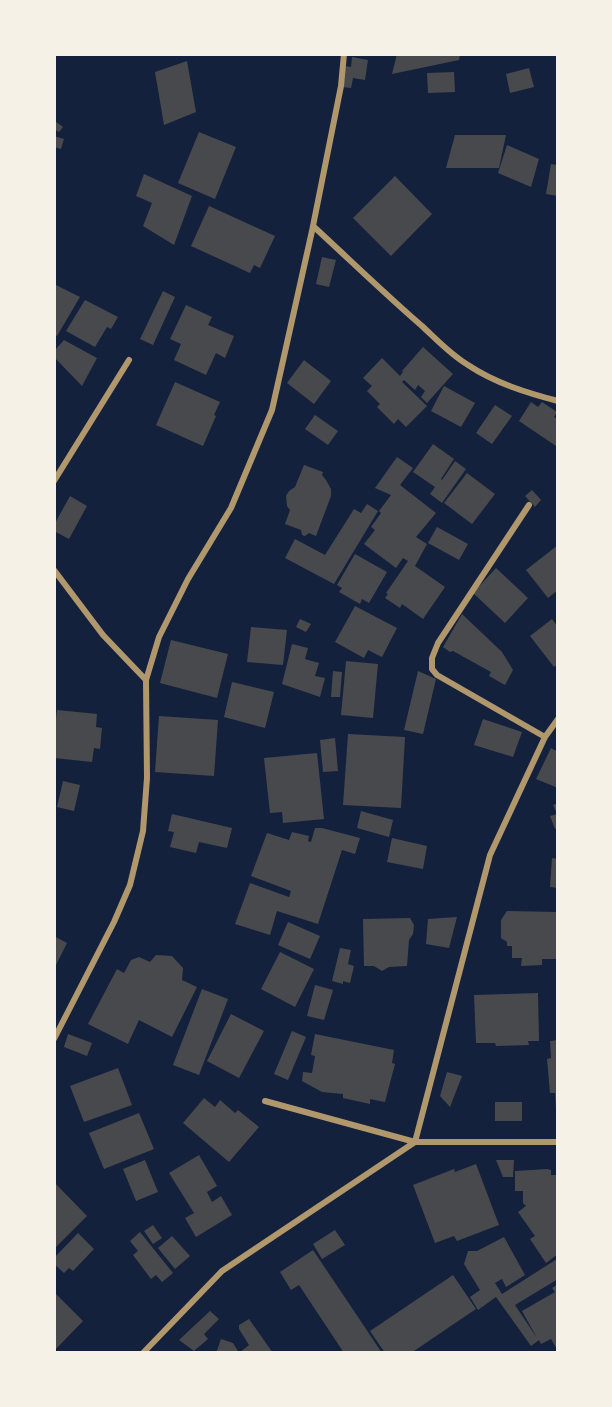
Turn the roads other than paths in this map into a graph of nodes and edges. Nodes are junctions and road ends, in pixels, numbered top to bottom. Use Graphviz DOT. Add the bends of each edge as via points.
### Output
graph roads {
  1 [pos="344,54"];
  2 [pos="313,226"];
  3 [pos="129,360"];
  4 [pos="558,401"];
  5 [pos="54,481"];
  6 [pos="529,505"];
  7 [pos="54,570"];
  8 [pos="146,680"];
  9 [pos="558,719"];
  10 [pos="545,737"];
  11 [pos="54,1039"];
  12 [pos="265,1101"];
  13 [pos="415,1142"];
  14 [pos="558,1142"];
  15 [pos="143,1353"];
  1 -- 2 [label="street"];
  2 -- 4 [label="street" via="468,365 501,383"];
  2 -- 8 [label="street" via="272,411 231,508 159,637"];
  3 -- 5 [label="street"];
  6 -- 10 [label="street" via="438,643 432,669"];
  7 -- 8 [label="street" via="102,635"];
  8 -- 11 [label="street" via="143,831 130,885"];
  9 -- 10 [label="street"];
  10 -- 13 [label="street" via="490,855"];
  12 -- 13 [label="street"];
  13 -- 14 [label="street"];
  13 -- 15 [label="street" via="222,1271"];
}
